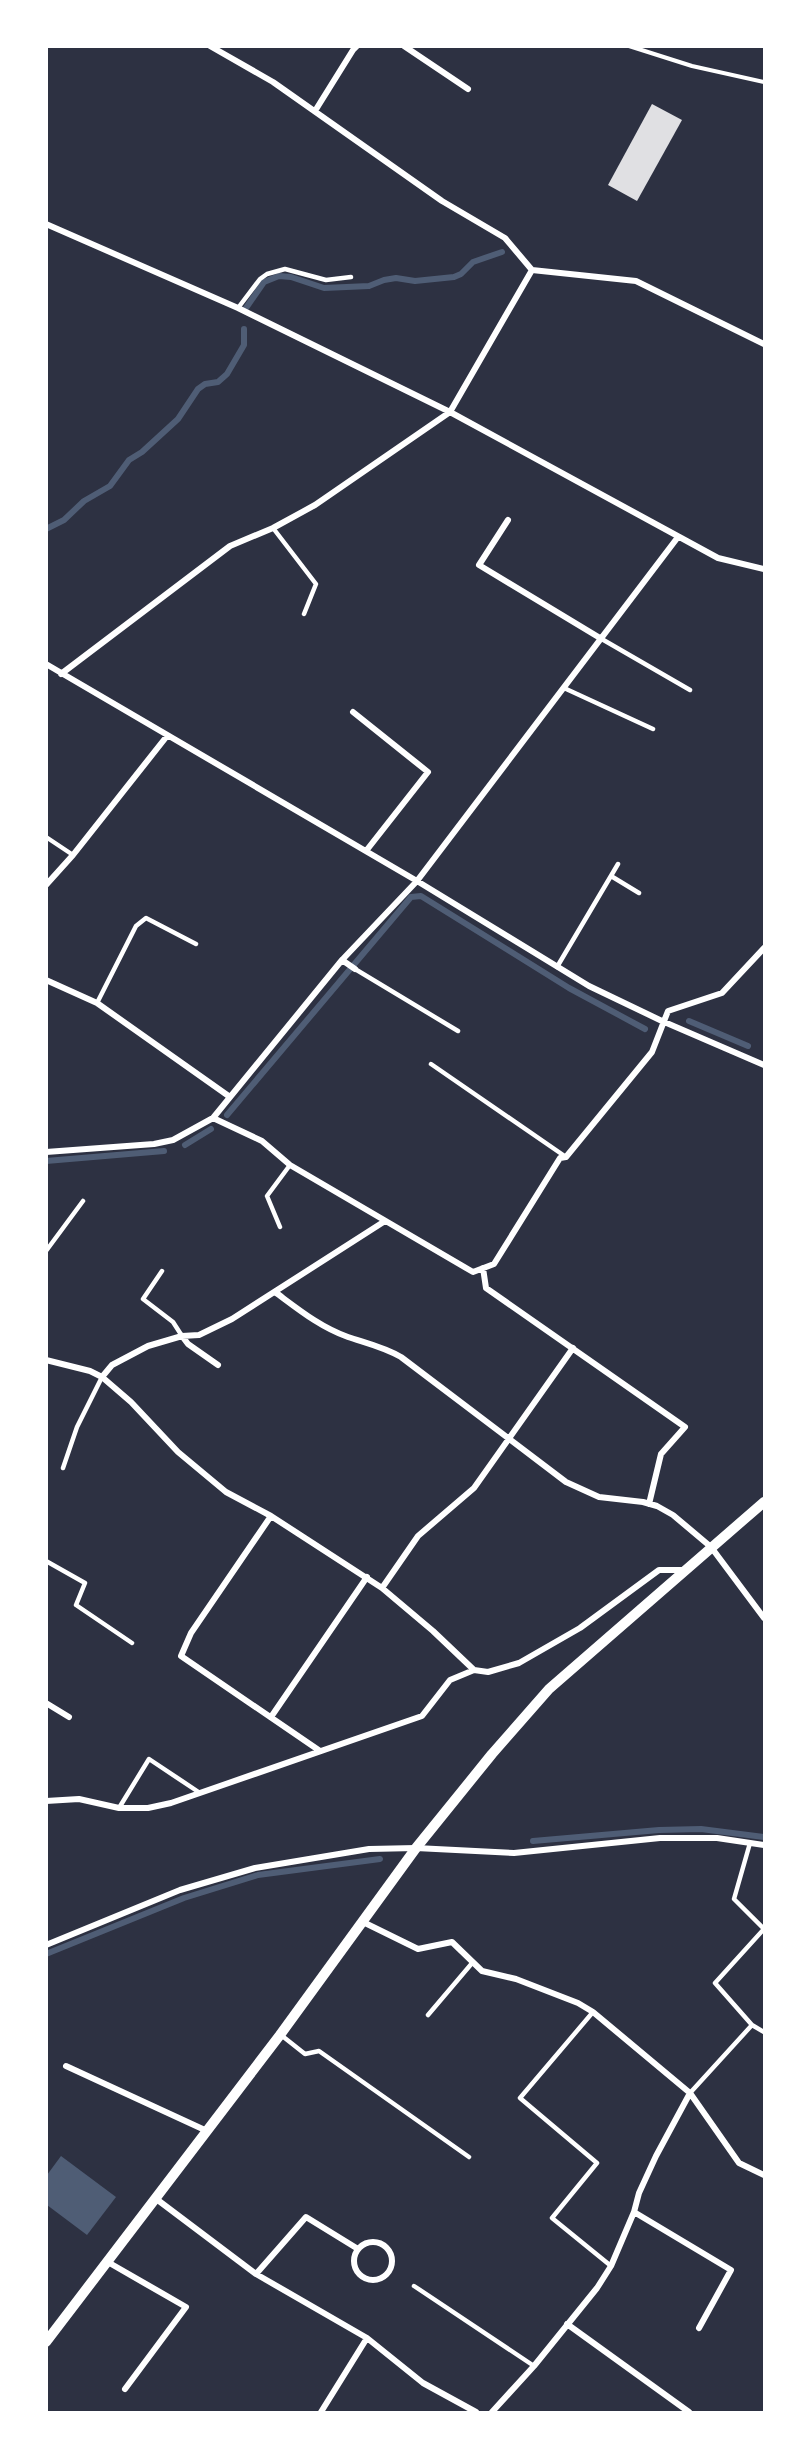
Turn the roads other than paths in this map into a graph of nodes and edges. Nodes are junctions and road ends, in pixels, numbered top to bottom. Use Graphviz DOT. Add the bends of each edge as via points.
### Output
graph roads {
  1 [pos="210,46"];
  2 [pos="357,46"];
  3 [pos="404,46"];
  4 [pos="468,89"];
  5 [pos="315,111"];
  6 [pos="46,224"];
  7 [pos="532,270"];
  8 [pos="351,277"];
  9 [pos="238,308"];
  10 [pos="765,344"];
  11 [pos="450,412"];
  12 [pos="508,520"];
  13 [pos="273,528"];
  14 [pos="678,537"];
  15 [pos="765,569"];
  16 [pos="304,614"];
  17 [pos="600,638"];
  18 [pos="46,664"];
  19 [pos="61,674"];
  20 [pos="564,688"];
  21 [pos="690,690"];
  22 [pos="353,711"];
  23 [pos="653,729"];
  24 [pos="167,736"];
  25 [pos="46,837"];
  26 [pos="366,851"];
  27 [pos="73,855"];
  28 [pos="618,864"];
  29 [pos="611,876"];
  30 [pos="417,881"];
  31 [pos="46,885"];
  32 [pos="639,893"];
  33 [pos="196,944"];
  34 [pos="765,948"];
  35 [pos="345,962"];
  36 [pos="557,967"];
  37 [pos="355,969"];
  38 [pos="46,980"];
  39 [pos="97,1003"];
  40 [pos="662,1021"];
  41 [pos="458,1031"];
  42 [pos="431,1064"];
  43 [pos="765,1065"];
  44 [pos="230,1097"];
  45 [pos="213,1118"];
  46 [pos="46,1152"];
  47 [pos="567,1157"];
  48 [pos="290,1165"];
  49 [pos="83,1201"];
  50 [pos="385,1221"];
  51 [pos="280,1227"];
  52 [pos="46,1251"];
  53 [pos="483,1268"];
  54 [pos="162,1271"];
  55 [pos="275,1292"];
  56 [pos="182,1336"];
  57 [pos="573,1348"];
  58 [pos="46,1360"];
  59 [pos="218,1365"];
  60 [pos="102,1377"];
  61 [pos="508,1437"];
  62 [pos="63,1468"];
  63 [pos="765,1502"];
  64 [pos="649,1504"];
  65 [pos="271,1516"];
  66 [pos="711,1547"];
  67 [pos="46,1561"];
  68 [pos="684,1570"];
  69 [pos="367,1577"];
  70 [pos="382,1588"];
  71 [pos="765,1618"];
  72 [pos="132,1643"];
  73 [pos="474,1670"];
  74 [pos="46,1703"];
  75 [pos="69,1717"];
  76 [pos="271,1717"];
  77 [pos="320,1751"];
  78 [pos="200,1793"];
  79 [pos="46,1801"];
  80 [pos="119,1808"];
  81 [pos="750,1843"];
  82 [pos="765,1845"];
  83 [pos="416,1848"];
  84 [pos="363,1922"];
  85 [pos="46,1945"];
  86 [pos="473,1962"];
  87 [pos="593,2012"];
  88 [pos="428,2015"];
  89 [pos="752,2025"];
  90 [pos="765,2032"];
  91 [pos="280,2035"];
  92 [pos="66,2066"];
  93 [pos="690,2093"];
  94 [pos="207,2131"];
  95 [pos="469,2157"];
  96 [pos="765,2175"];
  97 [pos="155,2198"];
  98 [pos="634,2212"];
  99 [pos="358,2249"];
  100 [pos="106,2261"];
  101 [pos="611,2266"];
  102 [pos="256,2274"];
  103 [pos="414,2286"];
  104 [pos="567,2324"];
  105 [pos="699,2328"];
  106 [pos="367,2338"];
  107 [pos="46,2342"];
  108 [pos="534,2366"];
  109 [pos="125,2389"];
  110 [pos="321,2412"];
  111 [pos="476,2412"];
  112 [pos="492,2412"];
  113 [pos="689,2412"];
  1 -- 5 [label="street"];
  2 -- 5 [label="street"];
  3 -- 4 [label="street"];
  5 -- 7 [label="street" via="442,201 505,238"];
  6 -- 9 [label="street"];
  7 -- 10 [label="street" via="636,281"];
  7 -- 11 [label="street"];
  8 -- 9 [label="lane" via="326,280 285,269 260,279"];
  9 -- 11 [label="street"];
  11 -- 13 [label="street" via="315,506"];
  11 -- 14 [label="street"];
  12 -- 17 [label="street" via="479,565"];
  13 -- 16 [label="lane" via="316,584"];
  13 -- 19 [label="street" via="230,546"];
  14 -- 15 [label="street" via="718,558"];
  14 -- 17 [label="street"];
  17 -- 20 [label="street"];
  17 -- 21 [label="lane"];
  18 -- 19 [label="street"];
  19 -- 24 [label="street"];
  20 -- 23 [label="lane"];
  20 -- 30 [label="street"];
  22 -- 26 [label="street" via="428,772"];
  24 -- 26 [label="street"];
  24 -- 27 [label="street"];
  25 -- 27 [label="lane"];
  26 -- 30 [label="street"];
  27 -- 31 [label="street"];
  28 -- 29 [label="lane"];
  29 -- 32 [label="lane"];
  29 -- 36 [label="lane"];
  30 -- 35 [label="street"];
  30 -- 36 [label="street"];
  33 -- 39 [label="lane" via="146,918 136,926"];
  34 -- 40 [label="street" via="722,993 668,1011"];
  35 -- 37 [label="street"];
  35 -- 44 [label="street"];
  36 -- 40 [label="street"];
  37 -- 41 [label="lane"];
  38 -- 39 [label="street"];
  39 -- 44 [label="street"];
  40 -- 43 [label="street"];
  40 -- 47 [label="street" via="652,1052"];
  42 -- 47 [label="lane"];
  44 -- 45 [label="street"];
  45 -- 46 [label="street" via="173,1140 154,1144"];
  45 -- 48 [label="street" via="262,1141"];
  47 -- 53 [label="street" via="560,1158 494,1264"];
  48 -- 50 [label="street"];
  48 -- 51 [label="lane" via="267,1196"];
  49 -- 52 [label="lane"];
  50 -- 53 [label="street" via="473,1272"];
  50 -- 55 [label="street"];
  53 -- 57 [label="street" via="486,1288"];
  54 -- 56 [label="lane" via="143,1299 173,1322"];
  55 -- 56 [label="street" via="199,1335"];
  55 -- 61 [label="street" via="322,1326 385,1347"];
  56 -- 59 [label="street"];
  56 -- 60 [label="street" via="148,1346 112,1365"];
  57 -- 61 [label="street"];
  57 -- 64 [label="street" via="685,1427 661,1454"];
  58 -- 60 [label="street"];
  60 -- 62 [label="lane"];
  60 -- 65 [label="street" via="178,1452 218,1485"];
  61 -- 64 [label="street" via="585,1492"];
  61 -- 70 [label="street" via="474,1488 418,1536"];
  63 -- 66 [label="street"];
  64 -- 66 [label="street" via="673,1515"];
  65 -- 69 [label="street"];
  65 -- 76 [label="street" via="191,1633 181,1656"];
  66 -- 68 [label="street"];
  66 -- 71 [label="street"];
  67 -- 72 [label="lane" via="85,1583 76,1605"];
  68 -- 73 [label="street" via="659,1570 580,1628 519,1663 488,1672"];
  68 -- 83 [label="street" via="549,1689"];
  69 -- 70 [label="street"];
  69 -- 76 [label="street"];
  70 -- 73 [label="street"];
  73 -- 77 [label="street" via="450,1680 422,1716"];
  74 -- 75 [label="street"];
  76 -- 77 [label="street"];
  77 -- 78 [label="street"];
  78 -- 80 [label="street" via="148,1808"];
  78 -- 80 [label="lane" via="149,1759"];
  79 -- 80 [label="street" via="79,1799"];
  81 -- 82 [label="street"];
  81 -- 83 [label="street" via="717,1838 660,1838 514,1853"];
  81 -- 89 [label="lane" via="734,1899 765,1929 715,1983"];
  83 -- 84 [label="street"];
  83 -- 85 [label="street" via="369,1849 255,1868 180,1890"];
  84 -- 86 [label="street" via="418,1949 452,1942"];
  84 -- 91 [label="street"];
  86 -- 87 [label="street" via="482,1971 516,1979"];
  86 -- 88 [label="lane"];
  87 -- 93 [label="street"];
  87 -- 101 [label="lane" via="520,2098 597,2163 552,2218"];
  89 -- 90 [label="lane"];
  89 -- 93 [label="lane"];
  91 -- 94 [label="street"];
  91 -- 95 [label="lane" via="305,2054 320,2051"];
  92 -- 94 [label="street"];
  93 -- 96 [label="street" via="739,2163"];
  93 -- 98 [label="street" via="656,2156"];
  94 -- 97 [label="street"];
  97 -- 100 [label="street"];
  97 -- 102 [label="street"];
  98 -- 101 [label="street"];
  98 -- 105 [label="street" via="731,2270"];
  99 -- 99 [label="street" via="373,2242 385,2246 392,2256 388,2274 371,2280 360,2275 355,2264"];
  99 -- 102 [label="street" via="306,2217"];
  100 -- 107 [label="street"];
  100 -- 109 [label="street" via="186,2307"];
  101 -- 104 [label="street"];
  102 -- 106 [label="street"];
  103 -- 108 [label="lane"];
  104 -- 108 [label="street"];
  104 -- 113 [label="street"];
  106 -- 110 [label="street"];
  106 -- 111 [label="street" via="423,2384"];
  108 -- 112 [label="street"];
}
